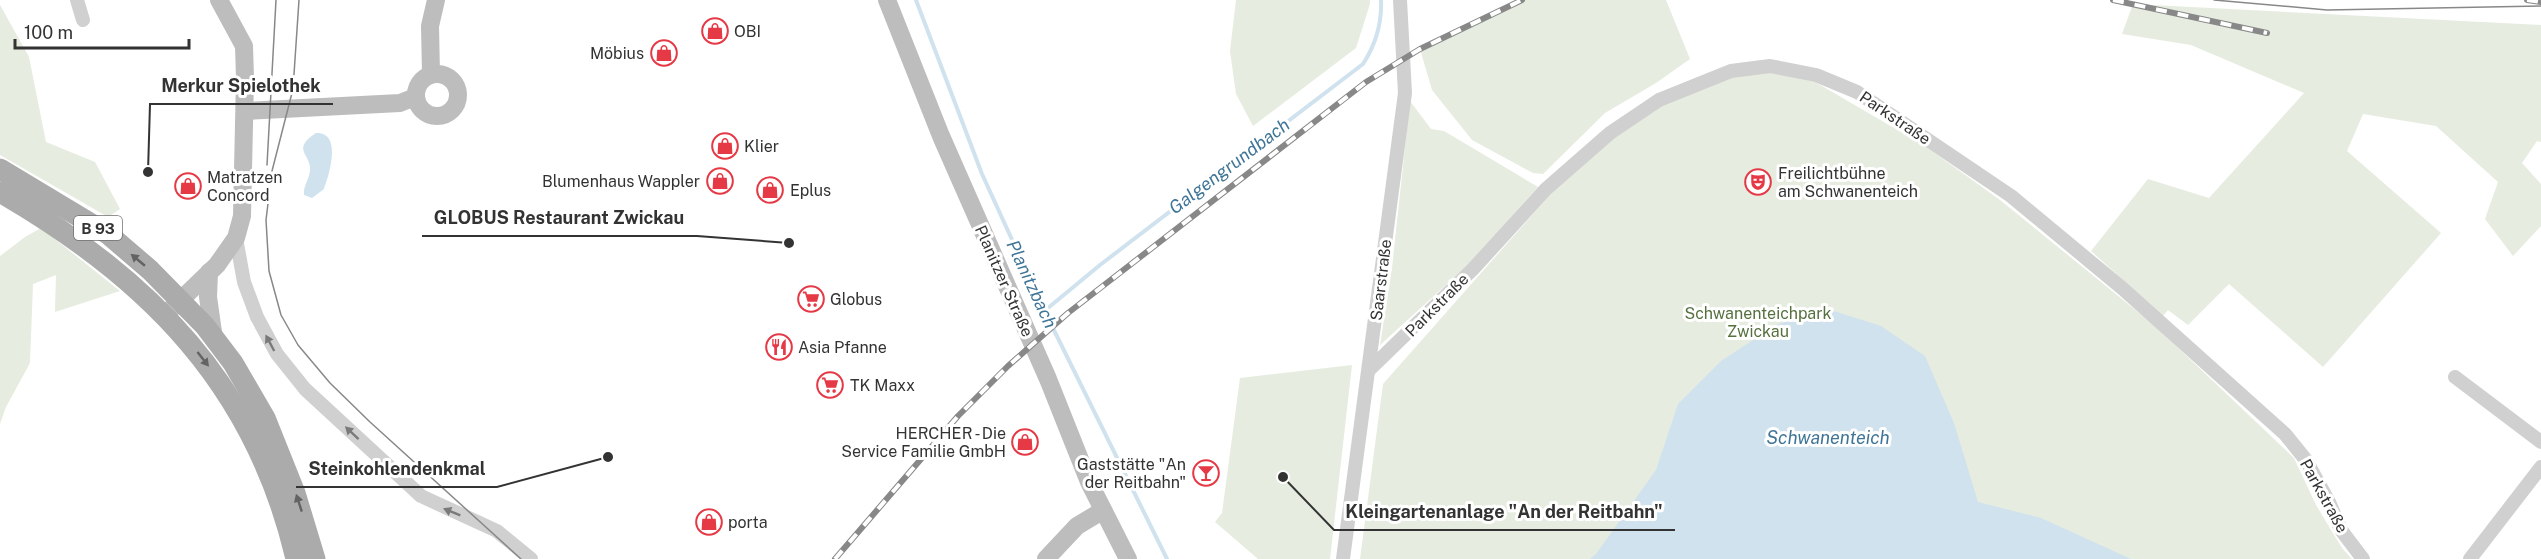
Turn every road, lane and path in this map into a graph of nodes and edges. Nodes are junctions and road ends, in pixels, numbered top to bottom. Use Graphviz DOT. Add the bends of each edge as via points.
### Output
graph roads {
  1 [pos="76,0"];
  2 [pos="219,0"];
  3 [pos="436,0"];
  4 [pos="887,0"];
  5 [pos="1400,0"];
  6 [pos="82,20"];
  7 [pos="431,74"];
  8 [pos="415,97"];
  9 [pos="245,111"];
  10 [pos="0,169"];
  11 [pos="0,192"];
  12 [pos="236,238"];
  13 [pos="209,272"];
  14 [pos="181,300"];
  15 [pos="165,315"];
  16 [pos="214,339"];
  17 [pos="1369,370"];
  18 [pos="2455,377"];
  19 [pos="2541,442"];
  20 [pos="2541,467"];
  21 [pos="1102,511"];
  22 [pos="296,559"];
  23 [pos="315,559"];
  24 [pos="531,559"];
  25 [pos="1046,559"];
  26 [pos="1128,559"];
  27 [pos="1343,559"];
  28 [pos="2363,559"];
  29 [pos="2470,559"];
  1 -- 6 [label="street"];
  2 -- 9 [label="main road" via="244,46"];
  3 -- 7 [label="main road" via="430,26"];
  4 -- 21 [label="main road, Planitzer Straße"];
  5 -- 17 [label="street, Saarstraße" via="1405,93"];
  7 -- 8 [label="main road" via="422,79"];
  7 -- 8 [label="main road" via="448,76 455,83 458,91 454,107 448,113 433,116 418,106"];
  8 -- 9 [label="main road" via="400,103"];
  9 -- 12 [label="main road" via="242,216"];
  14 -- 10 [label="main road, B 93, one-way" via="108,234"];
  11 -- 15 [label="main road, B 93" via="84,245"];
  12 -- 13 [label="main road"];
  24 -- 12 [label="street, one-way" via="496,531 420,496 305,389 277,354 257,317 244,282"];
  13 -- 14 [label="main road"];
  13 -- 16 [label="main road"];
  14 -- 15 [label="main road"];
  14 -- 16 [label="main road, B 93"];
  15 -- 22 [label="main road, B 93, one-way" via="231,398 278,500"];
  23 -- 16 [label="main road, B 93, one-way" via="295,493 265,418 250,389"];
  17 -- 27 [label="street, Saarstraße"];
  17 -- 28 [label="street, Parkstraße" via="1473,269 1546,189 1610,133 1659,100 1731,71 1770,66 1816,75 1857,92 2011,196 2122,288 2285,434 2306,460 2341,530"];
  18 -- 19 [label="street"];
  20 -- 29 [label="street"];
  21 -- 25 [label="main road" via="1077,526"];
  21 -- 26 [label="main road, Planitzer Straße"];
}
